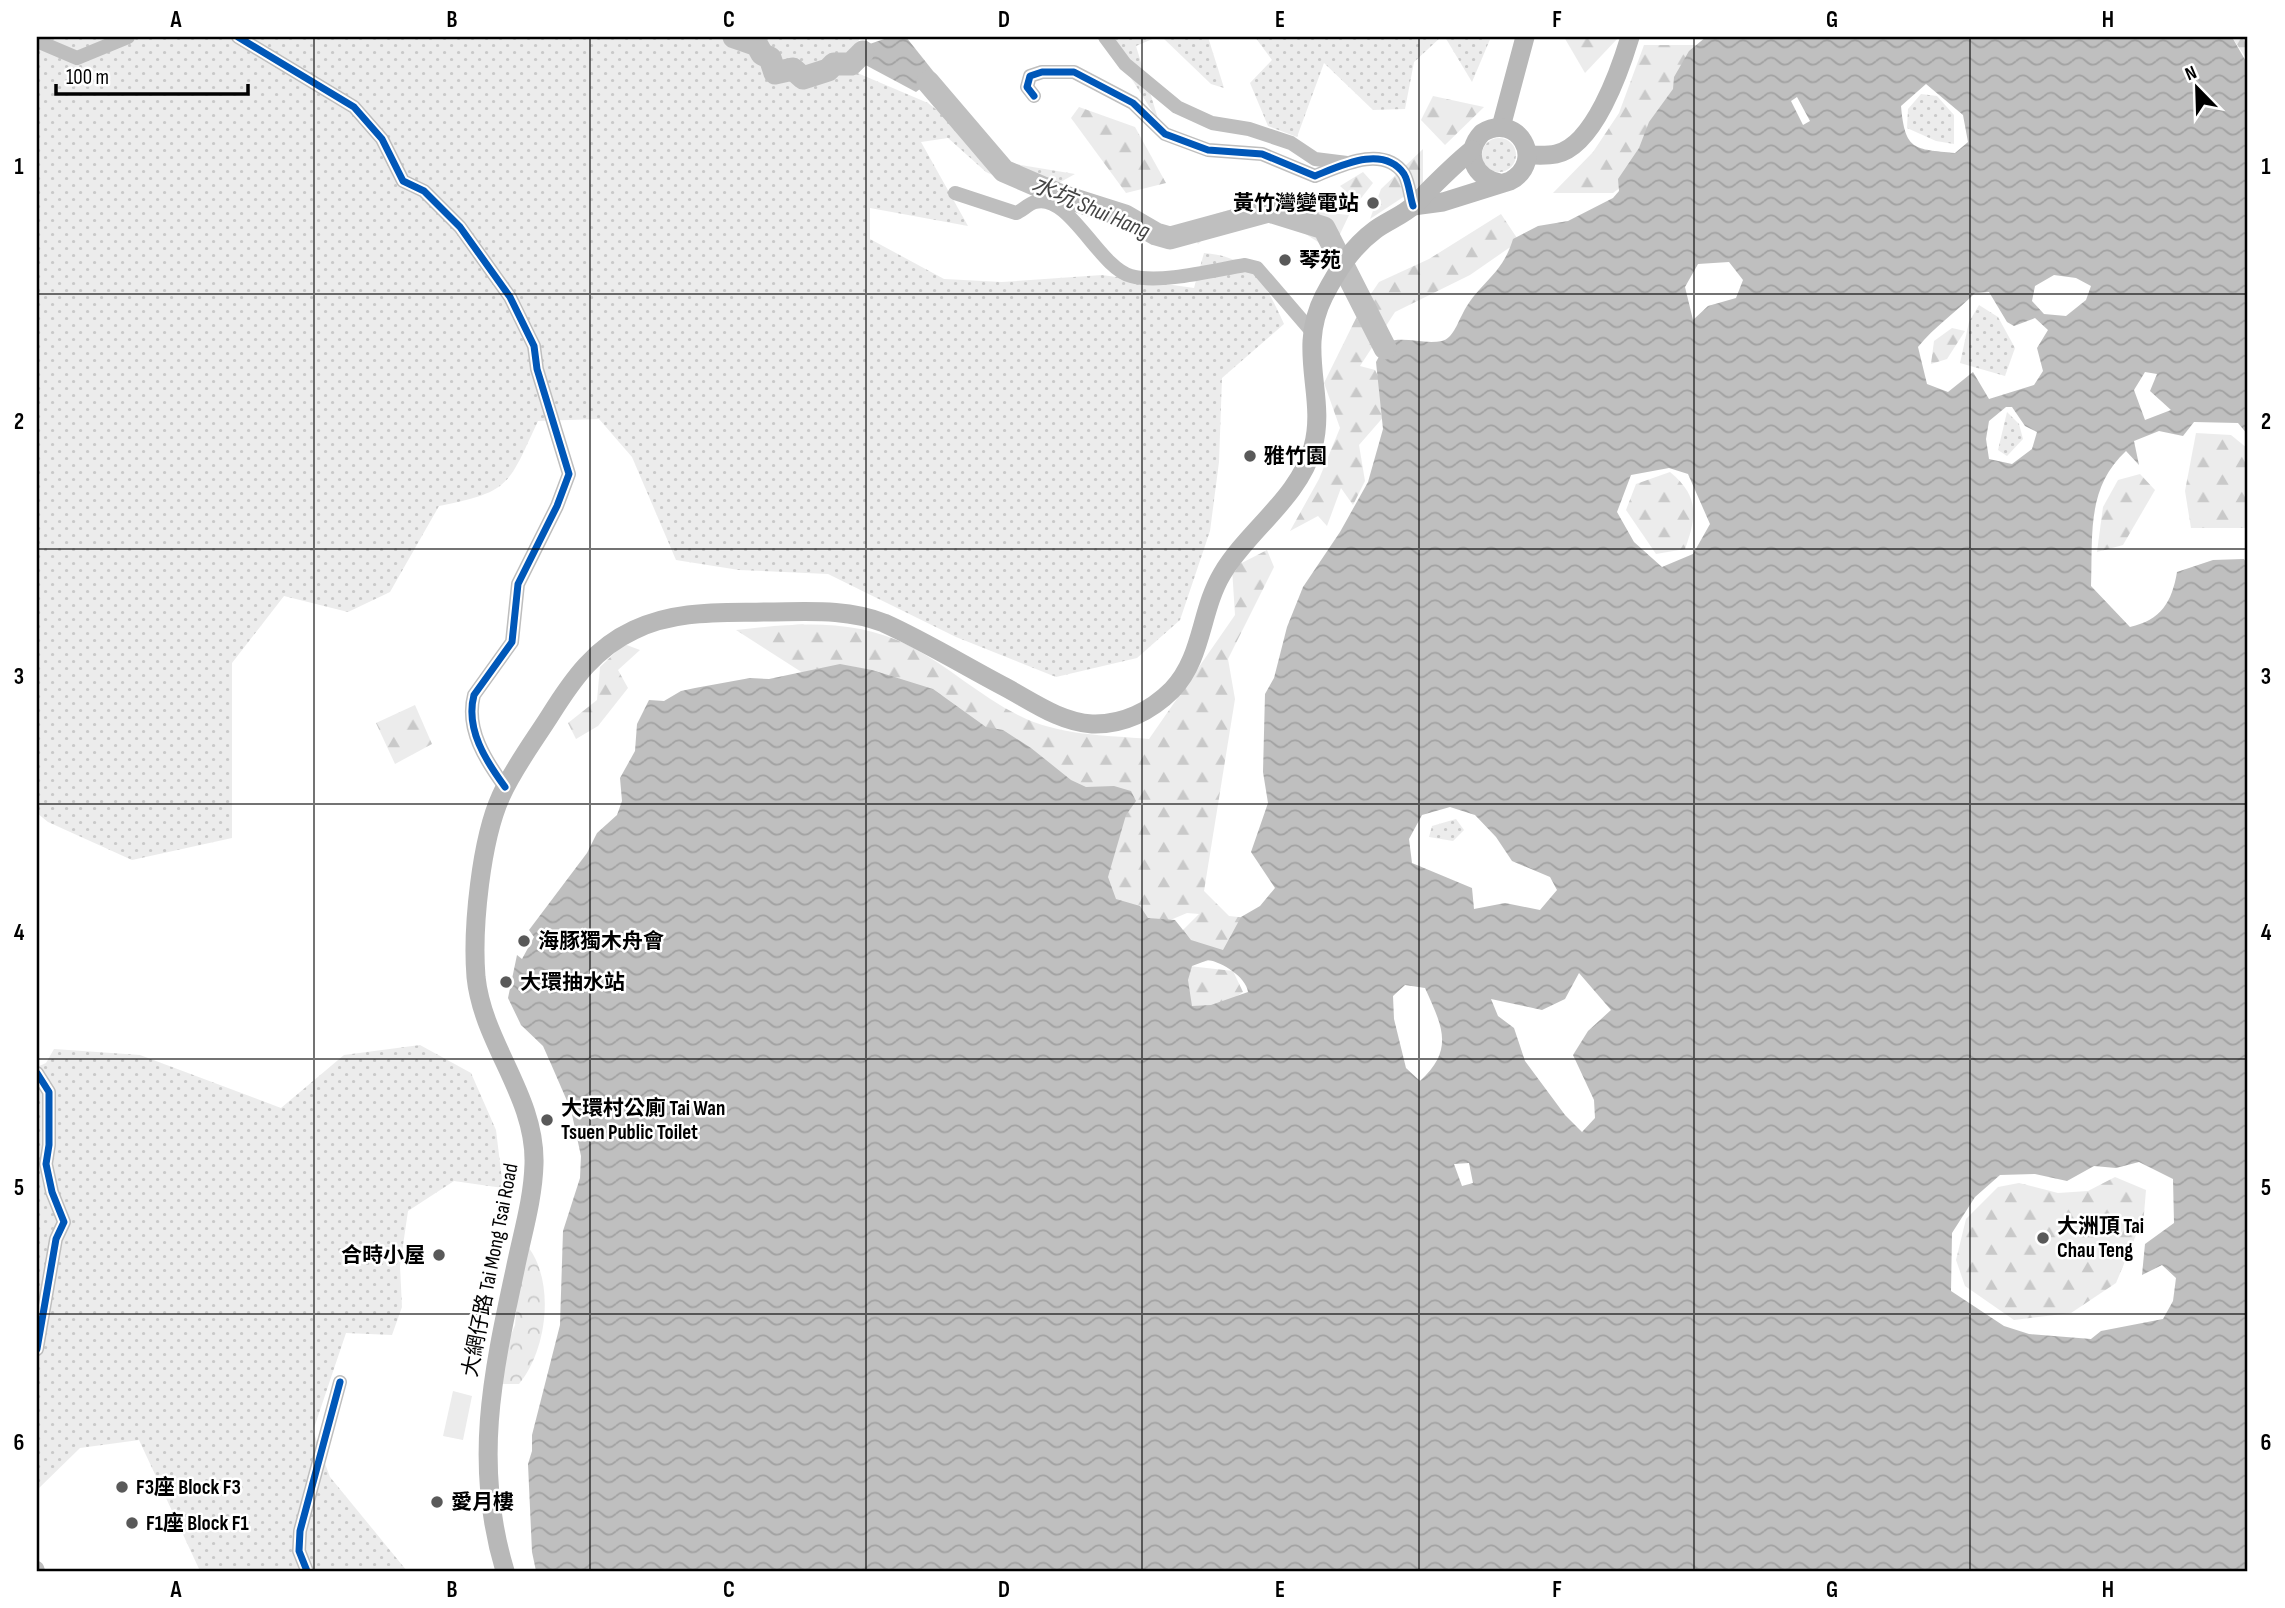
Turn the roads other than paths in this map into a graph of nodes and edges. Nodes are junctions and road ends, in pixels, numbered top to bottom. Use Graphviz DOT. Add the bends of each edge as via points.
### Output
graph roads {
  1 [pos="128,37"];
  2 [pos="238,37"];
  3 [pos="1105,37"];
  4 [pos="1525,37"];
  5 [pos="1630,37"];
  6 [pos="37,41"];
  7 [pos="1034,96"];
  8 [pos="1501,127"];
  9 [pos="1472,150"];
  10 [pos="1528,155"];
  11 [pos="1348,163"];
  12 [pos="1500,183"];
  13 [pos="954,193"];
  14 [pos="1413,206"];
  15 [pos="1313,333"];
  16 [pos="505,787"];
  17 [pos="37,1073"];
  18 [pos="37,1349"];
  19 [pos="340,1382"];
  20 [pos="307,1571"];
  21 [pos="505,1571"];
  1 -- 6 [label="street" via="77,58"];
  2 -- 16 [label="street" via="354,107 382,138 403,181 424,191 460,227 510,297 534,346 569,474 518,584 512,642 474,695 476,737"];
  3 -- 11 [label="street" via="1125,64 1177,107 1212,123 1249,129 1291,144 1315,159"];
  4 -- 8 [label="main road"];
  5 -- 10 [label="main road" via="1594,122 1558,154"];
  7 -- 11 [label="street" via="1027,87 1030,76 1074,72 1133,103 1165,134 1208,150 1262,154 1315,176"];
  8 -- 9 [label="main road, 大網仔路 Tai Mong Tsai Road" via="1482,133"];
  8 -- 10 [label="main road" via="1520,135"];
  9 -- 12 [label="main road" via="1475,169"];
  9 -- 14 [label="main road, 大網仔路 Tai Mong Tsai Road"];
  10 -- 12 [label="main road, 大網仔路 Tai Mong Tsai Road" via="1520,175"];
  11 -- 14 [label="street" via="1355,159 1387,161 1404,174"];
  12 -- 14 [label="main road, 大網仔路 Tai Mong Tsai Road" via="1443,202"];
  13 -- 15 [label="street" via="1016,213 1035,202 1053,204 1130,276 1168,276 1245,265 1257,268"];
  14 -- 15 [label="main road, 大網仔路 Tai Mong Tsai Road" via="1374,231 1343,264 1322,300"];
  15 -- 16 [label="main road, 大網仔路 Tai Mong Tsai Road" via="1317,424 1309,460 1291,490 1221,576 1183,677 1147,710 1102,724 1066,719 897,628 850,612 681,615 638,628 596,653 567,688"];
  16 -- 21 [label="main road, 大網仔路 Tai Mong Tsai Road" via="486,841 475,955 481,1005 526,1111 534,1156 488,1417 487,1479"];
  17 -- 18 [label="street" via="49,1092 46,1164 64,1222 56,1239"];
  19 -- 20 [label="street" via="300,1531 299,1551"];
}
